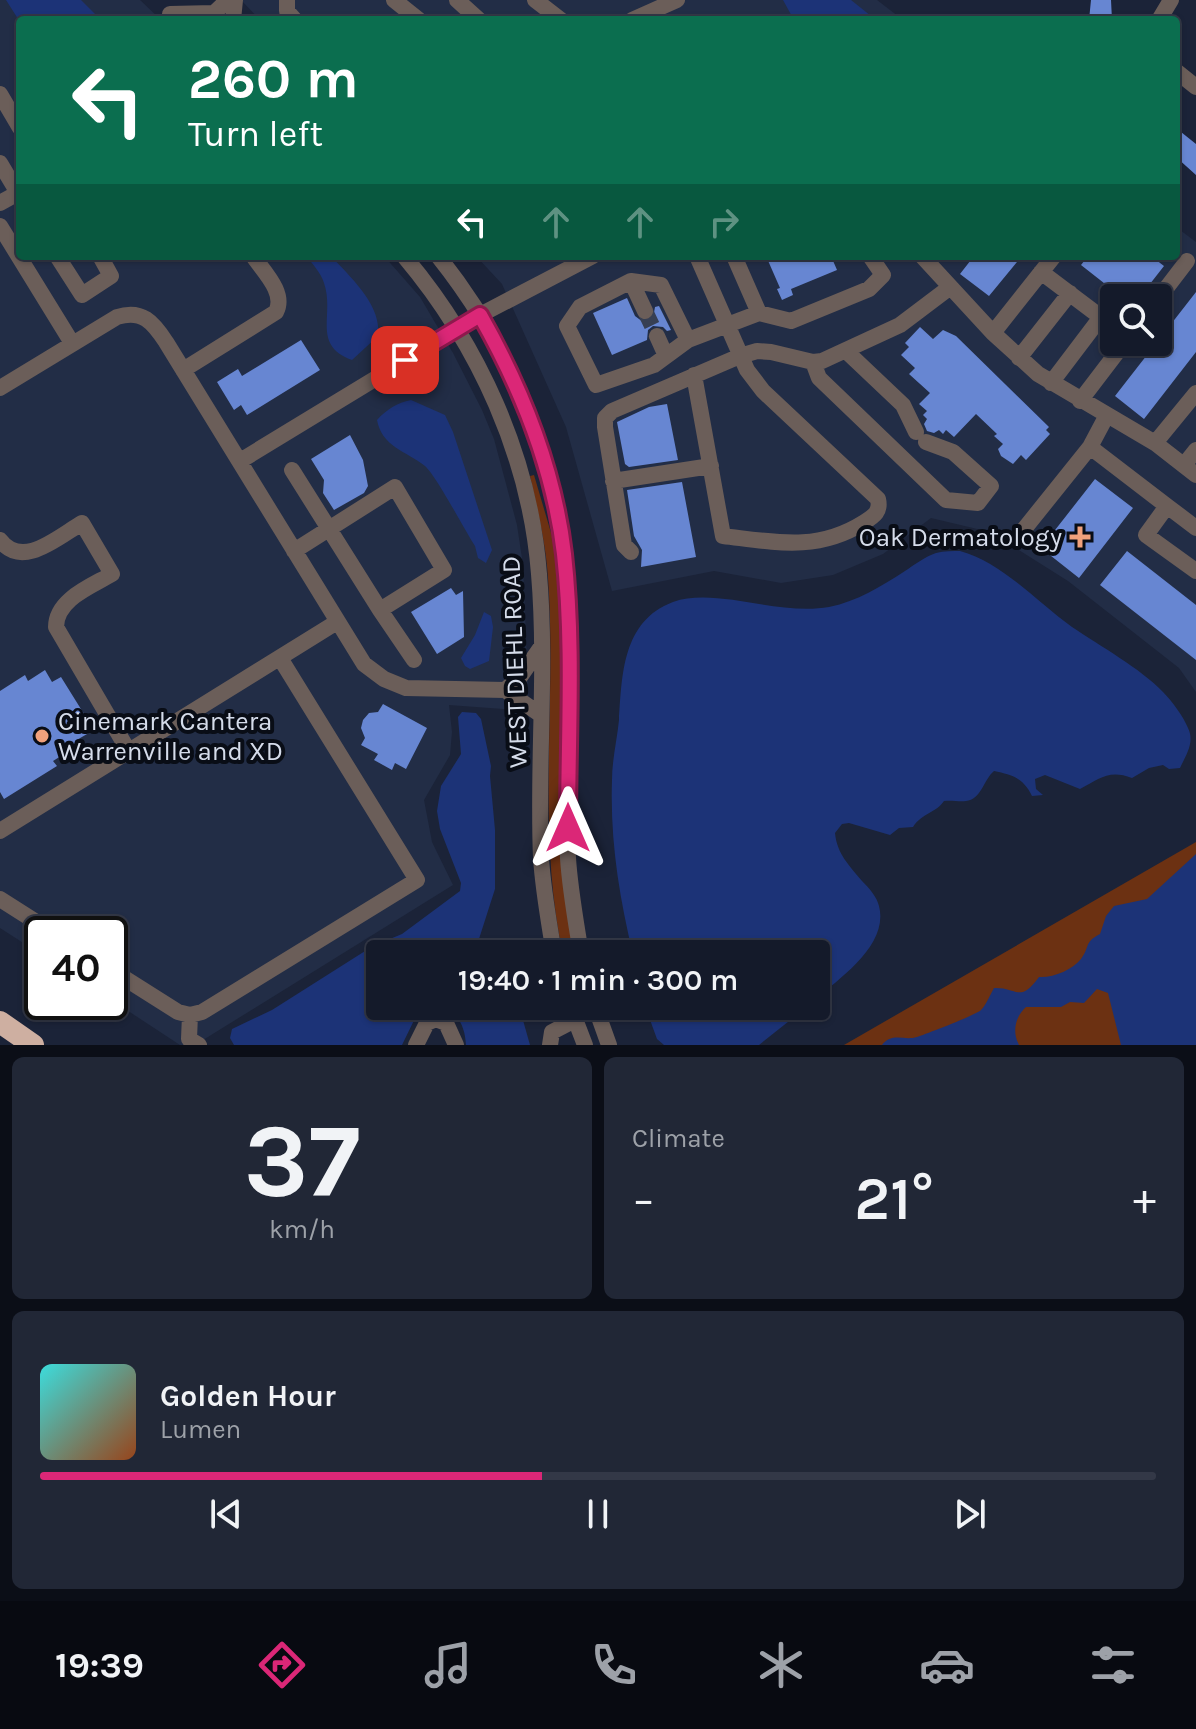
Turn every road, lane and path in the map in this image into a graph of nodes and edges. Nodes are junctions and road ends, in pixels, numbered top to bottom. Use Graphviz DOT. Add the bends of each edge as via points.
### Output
graph roads {
  1 [pos="157,0"];
  2 [pos="201,0"];
  3 [pos="394,0"];
  4 [pos="457,0"];
  5 [pos="535,0"];
  6 [pos="677,0"];
  7 [pos="172,16"];
  8 [pos="216,16"];
  9 [pos="414,16"];
  10 [pos="477,16"];
  11 [pos="556,16"];
  12 [pos="641,16"];
  13 [pos="1180,74"];
  14 [pos="1196,87"];
  15 [pos="0,94"];
  16 [pos="16,121"];
  17 [pos="0,163"];
  18 [pos="16,188"];
  19 [pos="0,226"];
  20 [pos="16,252"];
  21 [pos="21,260"];
  22 [pos="60,260"];
  23 [pos="102,260"];
  24 [pos="256,260"];
  25 [pos="407,260"];
  26 [pos="441,260"];
  27 [pos="585,260"];
  28 [pos="699,260"];
  29 [pos="736,260"];
  30 [pos="873,260"];
  31 [pos="925,260"];
  32 [pos="1051,260"];
  33 [pos="1187,261"];
  34 [pos="1041,272"];
  35 [pos="631,281"];
  36 [pos="1169,284"];
  37 [pos="949,288"];
  38 [pos="1070,293"];
  39 [pos="645,311"];
  40 [pos="759,313"];
  41 [pos="480,315"];
  42 [pos="1100,316"];
  43 [pos="726,324"];
  44 [pos="458,329"];
  45 [pos="1100,331"];
  46 [pos="993,333"];
  47 [pos="657,336"];
  48 [pos="688,340"];
  49 [pos="72,343"];
  50 [pos="846,351"];
  51 [pos="666,356"];
  52 [pos="740,356"];
  53 [pos="1114,356"];
  54 [pos="1019,358"];
  55 [pos="813,362"];
  56 [pos="183,370"];
  57 [pos="694,375"];
  58 [pos="1051,383"];
  59 [pos="0,388"];
  60 [pos="1196,393"];
  61 [pos="1080,401"];
  62 [pos="1107,415"];
  63 [pos="1155,443"];
  64 [pos="1090,447"];
  65 [pos="1196,450"];
  66 [pos="240,461"];
  67 [pos="711,466"];
  68 [pos="292,470"];
  69 [pos="1190,470"];
  70 [pos="613,481"];
  71 [pos="1167,506"];
  72 [pos="1196,528"];
  73 [pos="329,531"];
  74 [pos="1021,533"];
  75 [pos="0,540"];
  76 [pos="294,551"];
  77 [pos="631,552"];
  78 [pos="1196,571"];
  79 [pos="380,610"];
  80 [pos="337,622"];
  81 [pos="541,647"];
  82 [pos="280,658"];
  83 [pos="414,660"];
  84 [pos="505,690"];
  85 [pos="541,715"];
  86 [pos="128,750"];
  87 [pos="0,831"];
  88 [pos="0,899"];
  89 [pos="27,916"];
  90 [pos="552,940"];
  91 [pos="579,940"];
  92 [pos="128,980"];
  93 [pos="190,1015"];
  94 [pos="565,1020"];
  95 [pos="575,1020"];
  96 [pos="600,1020"];
  97 [pos="0,1022"];
  98 [pos="33,1045"];
  99 [pos="199,1045"];
  100 [pos="416,1045"];
  101 [pos="456,1045"];
  102 [pos="550,1045"];
  103 [pos="585,1045"];
  104 [pos="609,1045"];
  1 -- 7 [label="street"];
  2 -- 8 [label="street"];
  3 -- 9 [label="street"];
  4 -- 10 [label="street"];
  5 -- 11 [label="street"];
  6 -- 12 [label="street"];
  13 -- 14 [label="street"];
  15 -- 16 [label="street"];
  17 -- 18 [label="street"];
  19 -- 20 [label="street"];
  21 -- 49 [label="street"];
  22 -- 23 [label="street" via="82,295 111,276"];
  24 -- 56 [label="street" via="279,295 276,312"];
  25 -- 44 [label="street, WEST DIEHL ROAD"];
  26 -- 41 [label="street, WEST DIEHL ROAD"];
  27 -- 41 [label="street"];
  28 -- 43 [label="street"];
  29 -- 40 [label="street"];
  30 -- 40 [label="street" via="883,275 869,289 791,321"];
  31 -- 37 [label="street"];
  32 -- 34 [label="street"];
  33 -- 36 [label="street"];
  34 -- 38 [label="street"];
  34 -- 46 [label="street"];
  35 -- 39 [label="street"];
  35 -- 48 [label="street" via="661,285"];
  35 -- 51 [label="street" via="580,307 567,326 596,385"];
  37 -- 46 [label="street"];
  37 -- 50 [label="street" via="913,318"];
  38 -- 42 [label="street"];
  38 -- 54 [label="street"];
  40 -- 43 [label="street"];
  41 -- 44 [label="street"];
  41 -- 91 [label="street, WEST DIEHL ROAD" via="527,409 547,470 564,552 568,857"];
  43 -- 48 [label="street"];
  43 -- 52 [label="street"];
  44 -- 66 [label="street"];
  44 -- 81 [label="street, WEST DIEHL ROAD" via="498,407 526,497 539,573"];
  45 -- 58 [label="street"];
  46 -- 54 [label="street"];
  47 -- 51 [label="street"];
  48 -- 51 [label="street"];
  49 -- 56 [label="street" via="117,317 142,315 153,323"];
  49 -- 59 [label="street"];
  50 -- 55 [label="street"];
  50 -- 55 [label="street" via="903,405 921,437 953,452 991,486 978,503 946,500 819,378"];
  52 -- 55 [label="street" via="771,352"];
  52 -- 57 [label="street"];
  52 -- 67 [label="street" via="763,391 878,499 880,507 846,534 809,543 723,536"];
  53 -- 61 [label="street"];
  54 -- 58 [label="street"];
  56 -- 66 [label="street"];
  57 -- 67 [label="street"];
  57 -- 70 [label="street" via="605,418"];
  58 -- 61 [label="street"];
  60 -- 63 [label="street"];
  61 -- 62 [label="street"];
  62 -- 63 [label="street"];
  62 -- 64 [label="street"];
  63 -- 69 [label="street"];
  64 -- 71 [label="street"];
  64 -- 74 [label="street"];
  65 -- 69 [label="street"];
  66 -- 76 [label="street"];
  67 -- 70 [label="street"];
  68 -- 73 [label="street"];
  70 -- 77 [label="street" via="624,545"];
  71 -- 72 [label="street"];
  71 -- 78 [label="street" via="1146,535"];
  73 -- 76 [label="street"];
  73 -- 79 [label="street"];
  73 -- 79 [label="street" via="395,487 444,570"];
  75 -- 86 [label="street" via="14,552 27,553 82,523 90,536 112,574 63,605 56,627"];
  76 -- 80 [label="street"];
  79 -- 83 [label="street"];
  80 -- 82 [label="street"];
  80 -- 84 [label="street" via="364,664 394,684 419,690"];
  81 -- 84 [label="street"];
  81 -- 85 [label="street, WEST DIEHL ROAD"];
  82 -- 86 [label="street"];
  82 -- 93 [label="street" via="417,880"];
  84 -- 85 [label="street"];
  85 -- 90 [label="street, WEST DIEHL ROAD" via="541,858"];
  86 -- 87 [label="street"];
  88 -- 89 [label="street"];
  92 -- 93 [label="street"];
  93 -- 99 [label="street" via="189,1039"];
  94 -- 102 [label="street" via="552,1032"];
  95 -- 103 [label="street"];
  96 -- 104 [label="street"];
  97 -- 98 [label="highway"];
  100 -- 101 [label="street" via="427,1023 436,1019 446,1023"];
}
